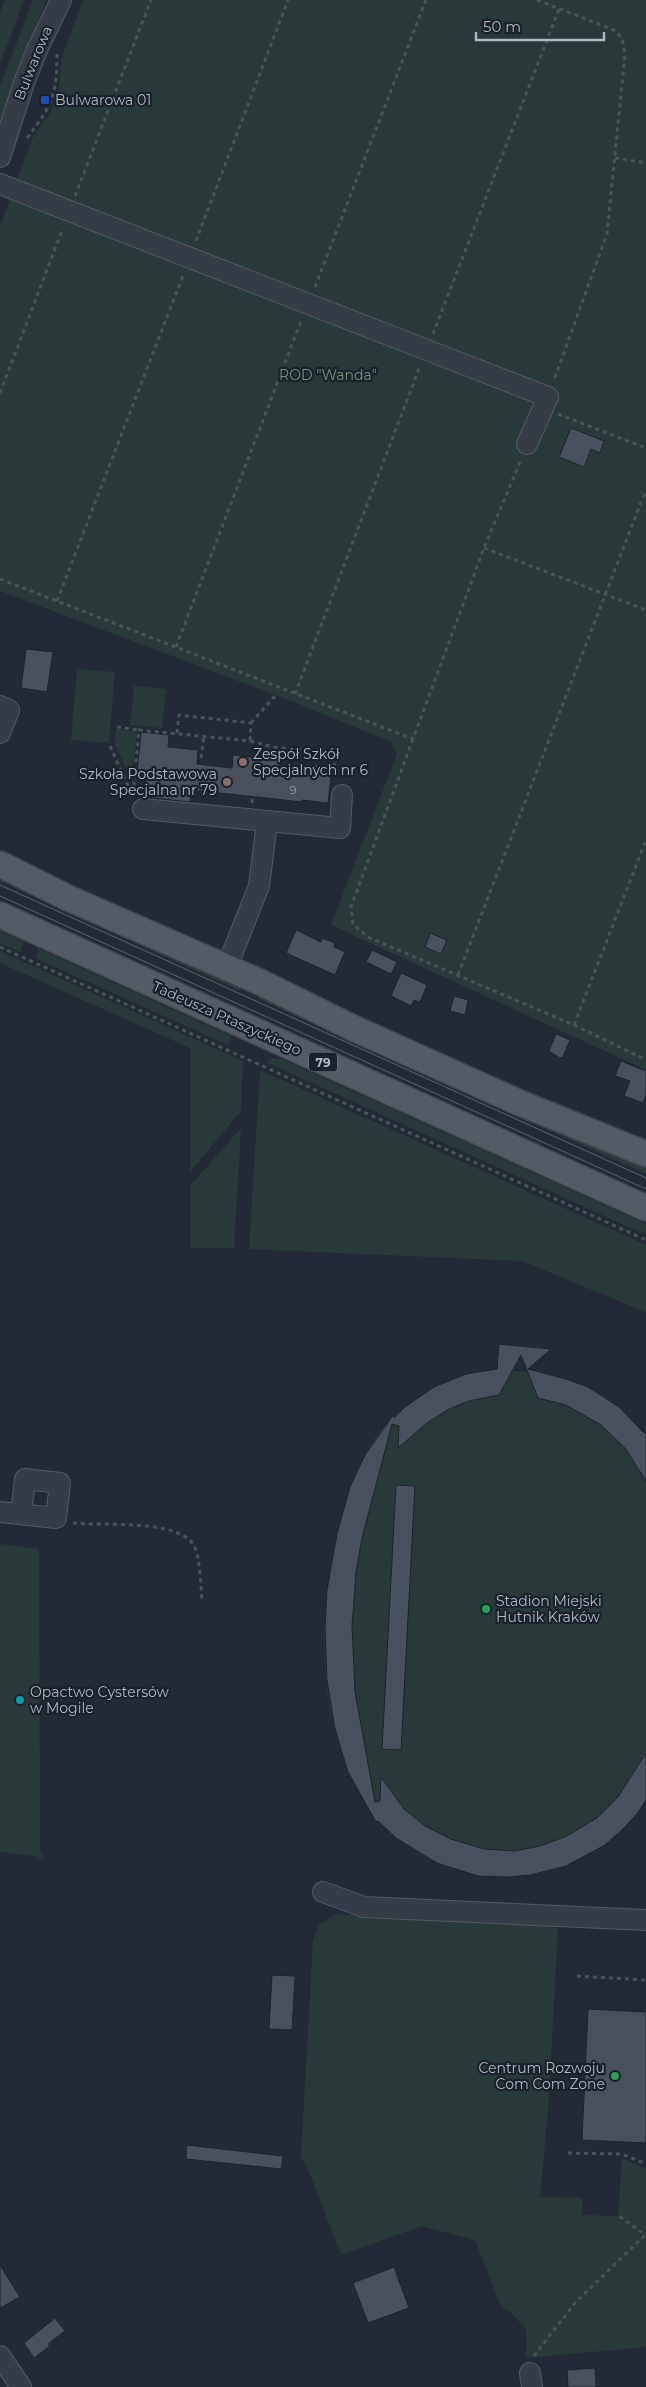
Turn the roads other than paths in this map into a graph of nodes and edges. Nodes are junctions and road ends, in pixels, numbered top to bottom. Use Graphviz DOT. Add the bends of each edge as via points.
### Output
graph roads {
  1 [pos="61,0"];
  2 [pos="0,157"];
  3 [pos="0,184"];
  4 [pos="527,444"];
  5 [pos="0,706"];
  6 [pos="0,733"];
  7 [pos="342,796"];
  8 [pos="138,803"];
  9 [pos="267,822"];
  10 [pos="0,864"];
  11 [pos="0,915"];
  12 [pos="226,969"];
  13 [pos="646,1154"];
  14 [pos="646,1208"];
  15 [pos="0,1512"];
  16 [pos="21,1514"];
  17 [pos="323,1892"];
  18 [pos="646,1920"];
  19 [pos="0,2356"];
  20 [pos="21,2387"];
  1 -- 2 [label="street, Bulwarowa" via="27,75"];
  3 -- 4 [label="street" via="308,304 546,403"];
  5 -- 6 [label="street" via="9,710"];
  7 -- 9 [label="street" via="340,828"];
  8 -- 9 [label="street"];
  9 -- 12 [label="street" via="259,886"];
  10 -- 12 [label="main road"];
  11 -- 14 [label="main road, Tadeusza Ptaszyckiego / 79"];
  12 -- 13 [label="main road" via="520,1103"];
  15 -- 16 [label="street"];
  16 -- 16 [label="street" via="56,1518 60,1483 25,1479"];
  17 -- 18 [label="street" via="364,1907"];
  19 -- 20 [label="street"];
}
